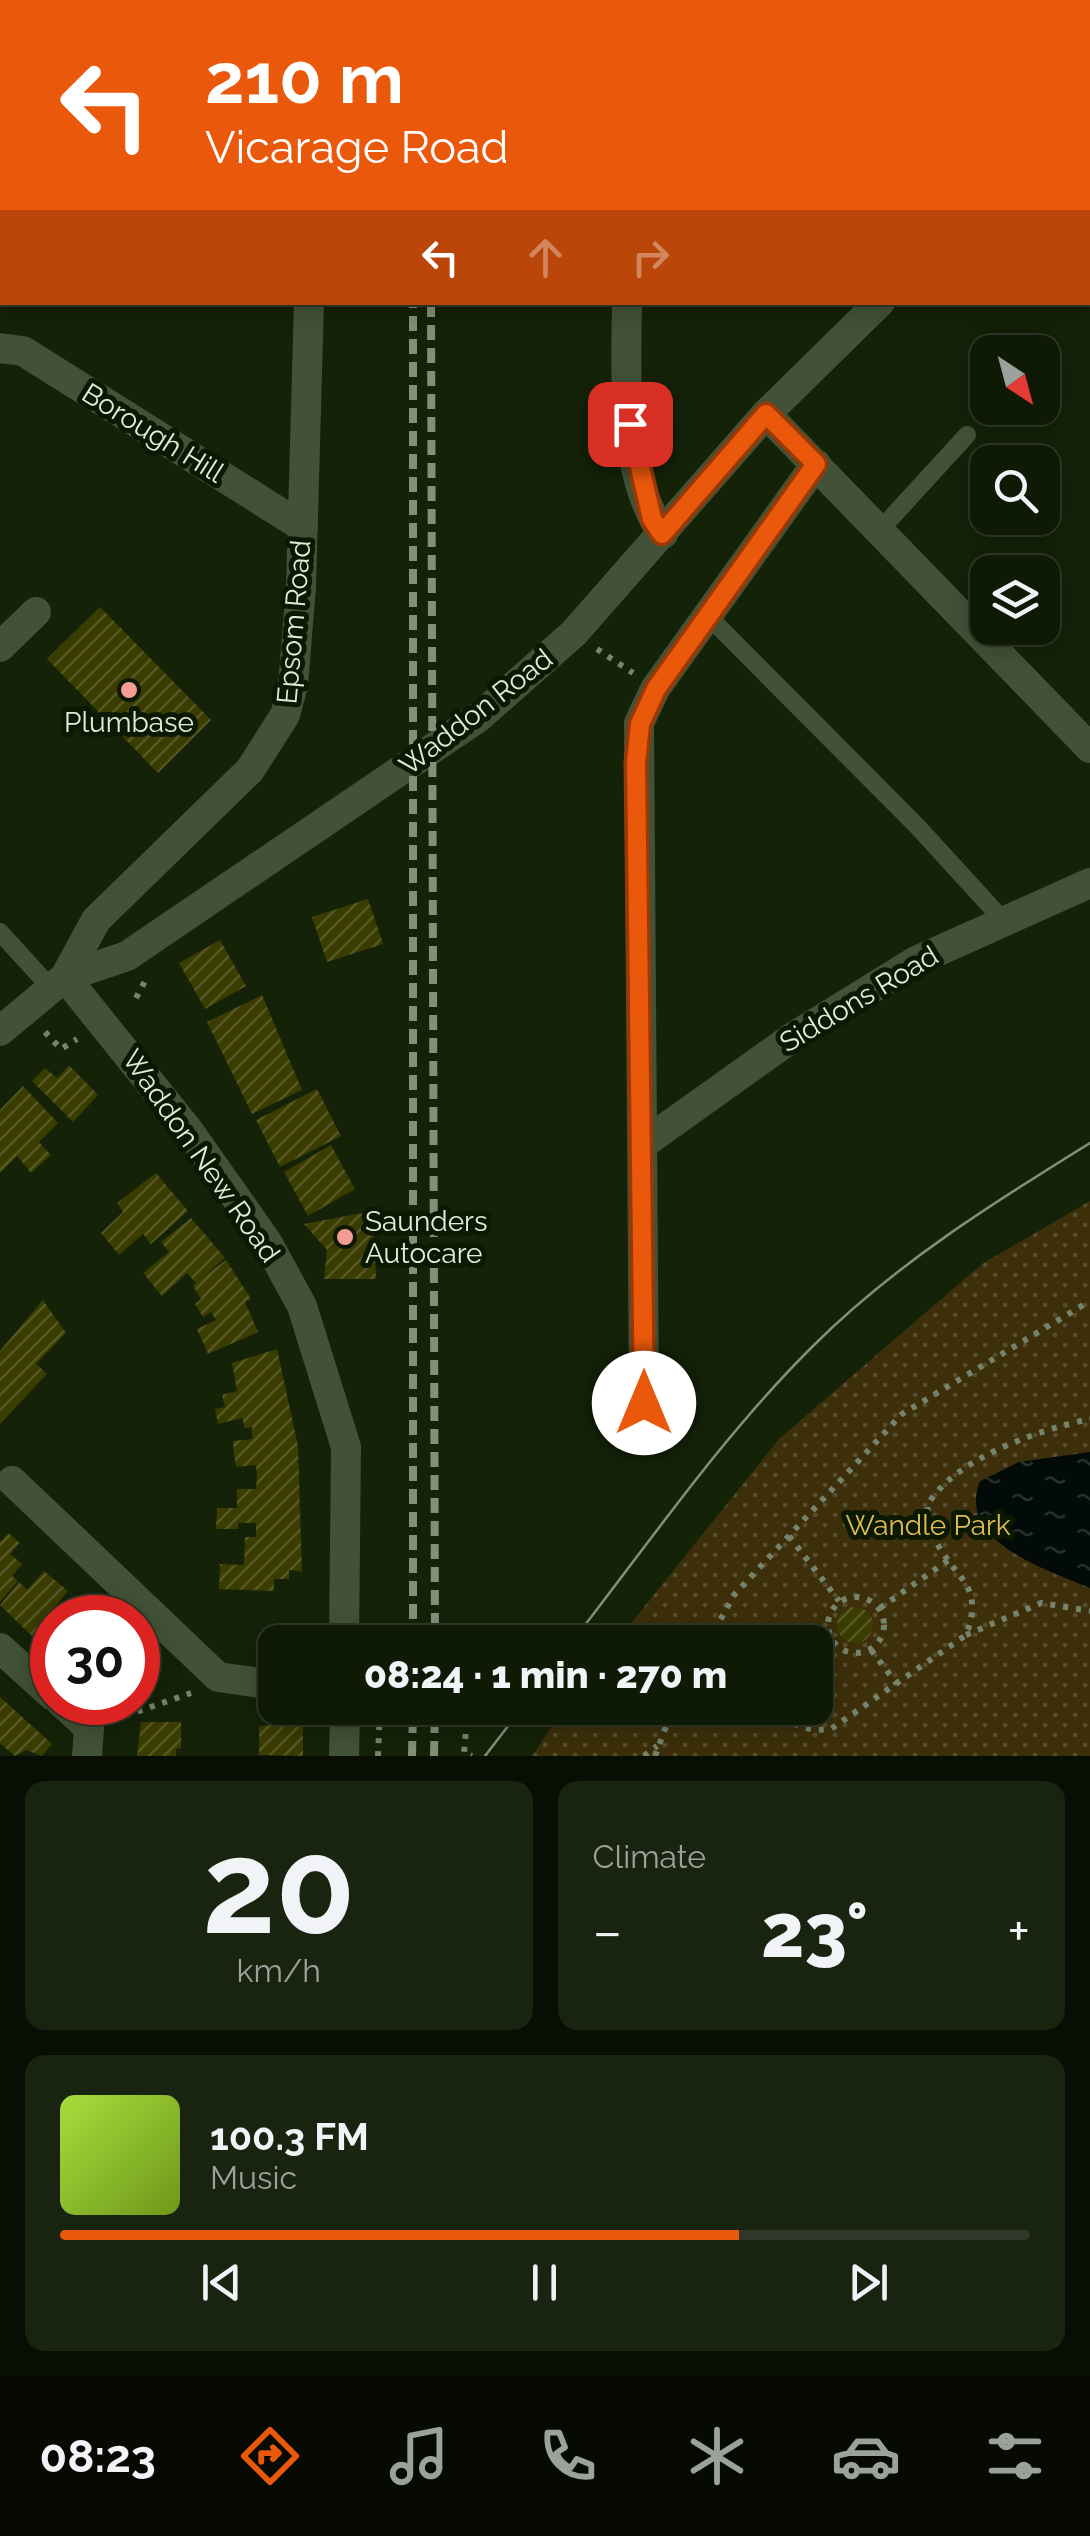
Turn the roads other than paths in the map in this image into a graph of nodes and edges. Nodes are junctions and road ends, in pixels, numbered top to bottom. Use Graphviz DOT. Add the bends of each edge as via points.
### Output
graph roads {
  1 [pos="309,305"];
  2 [pos="627,305"];
  3 [pos="877,305"];
  4 [pos="0,348"];
  5 [pos="766,414"];
  6 [pos="967,435"];
  7 [pos="816,464"];
  8 [pos="303,527"];
  9 [pos="880,530"];
  10 [pos="662,534"];
  11 [pos="36,612"];
  12 [pos="708,616"];
  13 [pos="0,646"];
  14 [pos="1090,748"];
  15 [pos="1090,883"];
  16 [pos="1002,919"];
  17 [pos="0,932"];
  18 [pos="58,982"];
  19 [pos="0,1032"];
  20 [pos="643,1144"];
  21 [pos="644,1403"];
  22 [pos="12,1481"];
  23 [pos="344,1625"];
  24 [pos="0,1648"];
  25 [pos="30,1675"];
  26 [pos="258,1683"];
  27 [pos="345,1725"];
  28 [pos="344,1756"];
  1 -- 8 [label="street, Epsom Road"];
  2 -- 10 [label="street" via="630,424 652,519"];
  3 -- 5 [label="street, Waddon Road"];
  4 -- 8 [label="street, Borough Hill" via="23,351"];
  5 -- 7 [label="street"];
  5 -- 10 [label="street, Waddon Road"];
  6 -- 9 [label="lane"];
  7 -- 9 [label="street"];
  7 -- 12 [label="street"];
  8 -- 18 [label="street, Epsom Road" via="293,685 279,731 242,780 96,920"];
  9 -- 14 [label="street"];
  10 -- 18 [label="street, Waddon Road" via="574,633 479,717 126,956"];
  11 -- 13 [label="street"];
  12 -- 16 [label="lane"];
  12 -- 20 [label="street" via="656,689 640,724"];
  15 -- 16 [label="street, Siddons Road"];
  16 -- 20 [label="street, Siddons Road" via="792,1037"];
  17 -- 18 [label="lane"];
  18 -- 19 [label="street, Waddon Road"];
  18 -- 23 [label="street, Waddon New Road" via="189,1131 267,1242 302,1306 346,1446"];
  20 -- 21 [label="street"];
  22 -- 26 [label="street" via="218,1677"];
  24 -- 25 [label="street"];
  27 -- 28 [label="street"];
}
